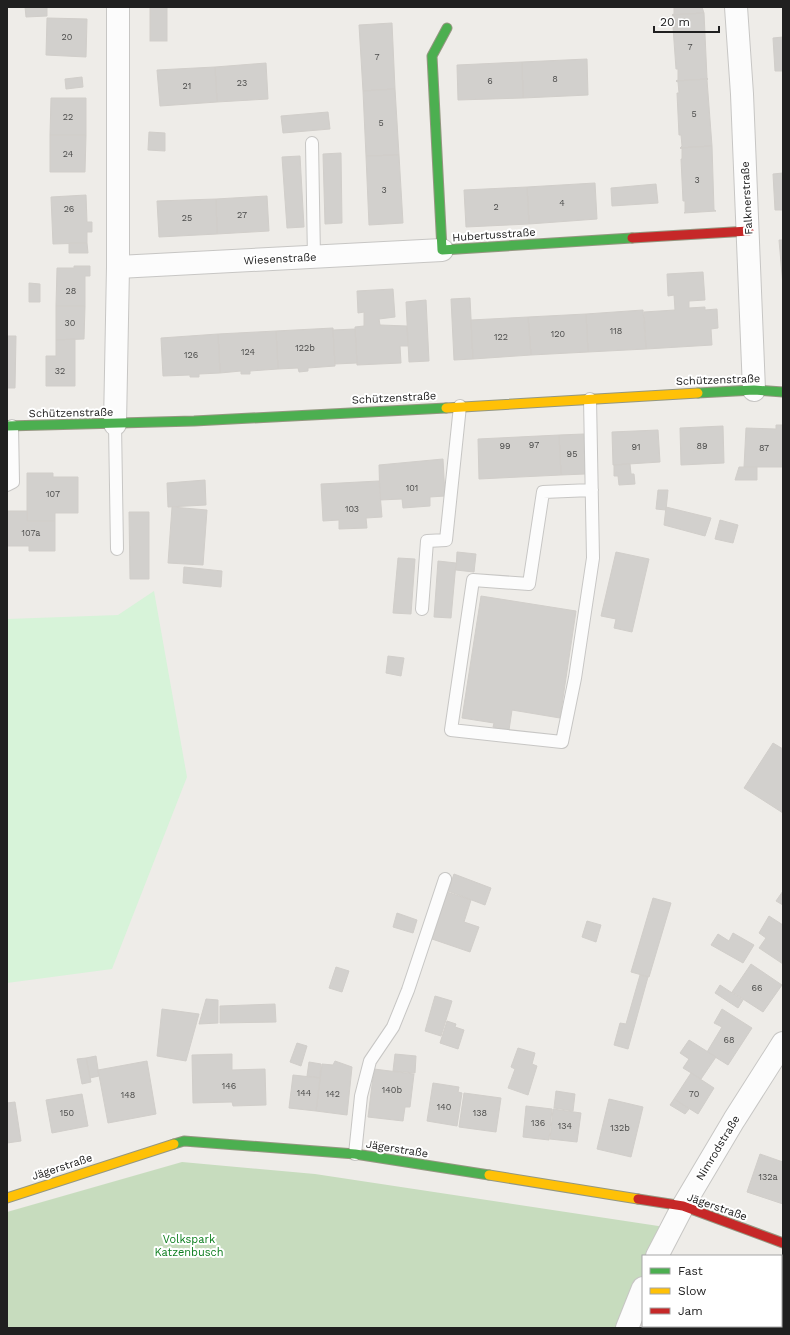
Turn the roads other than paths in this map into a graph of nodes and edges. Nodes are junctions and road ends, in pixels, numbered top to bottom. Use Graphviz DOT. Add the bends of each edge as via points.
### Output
graph roads {
  1 [pos="118,7"];
  2 [pos="736,7"];
  3 [pos="447,28"];
  4 [pos="312,144"];
  5 [pos="748,231"];
  6 [pos="442,250"];
  7 [pos="314,258"];
  8 [pos="118,267"];
  9 [pos="754,390"];
  10 [pos="783,392"];
  11 [pos="590,399"];
  12 [pos="460,406"];
  13 [pos="115,424"];
  14 [pos="9,426"];
  15 [pos="7,485"];
  16 [pos="592,490"];
  17 [pos="117,549"];
  18 [pos="422,609"];
  19 [pos="445,879"];
  20 [pos="783,1043"];
  21 [pos="355,1154"];
  22 [pos="7,1198"];
  23 [pos="683,1206"];
  24 [pos="783,1243"];
  25 [pos="658,1255"];
  26 [pos="642,1290"];
  27 [pos="627,1328"];
  1 -- 8 [label="street"];
  2 -- 5 [label="street, Falknerstraße"];
  3 -- 6 [label="street, Hubertusstraße" via="432,56"];
  4 -- 7 [label="lane"];
  5 -- 6 [label="street, Hubertusstraße"];
  5 -- 9 [label="street, Falknerstraße"];
  6 -- 7 [label="street, Wiesenstraße"];
  7 -- 8 [label="street, Wiesenstraße"];
  8 -- 13 [label="street"];
  9 -- 10 [label="street, Schützenstraße"];
  9 -- 11 [label="street, Schützenstraße"];
  11 -- 12 [label="street, Schützenstraße"];
  11 -- 16 [label="lane"];
  12 -- 13 [label="street, Schützenstraße"];
  12 -- 18 [label="lane" via="446,540 428,541"];
  13 -- 14 [label="street, Schützenstraße"];
  13 -- 17 [label="lane"];
  14 -- 15 [label="lane" via="13,482"];
  16 -- 16 [label="lane" via="593,558 575,678 562,742 451,730 473,580 529,584 543,492"];
  19 -- 21 [label="lane" via="393,1027 370,1062 361,1096"];
  20 -- 23 [label="street, Nimrodstraße"];
  21 -- 22 [label="street, Jägerstraße" via="184,1141"];
  21 -- 23 [label="street, Jägerstraße"];
  23 -- 24 [label="street, Jägerstraße"];
  23 -- 25 [label="street, Nimrodstraße"];
  26 -- 27 [label="street"];
}
